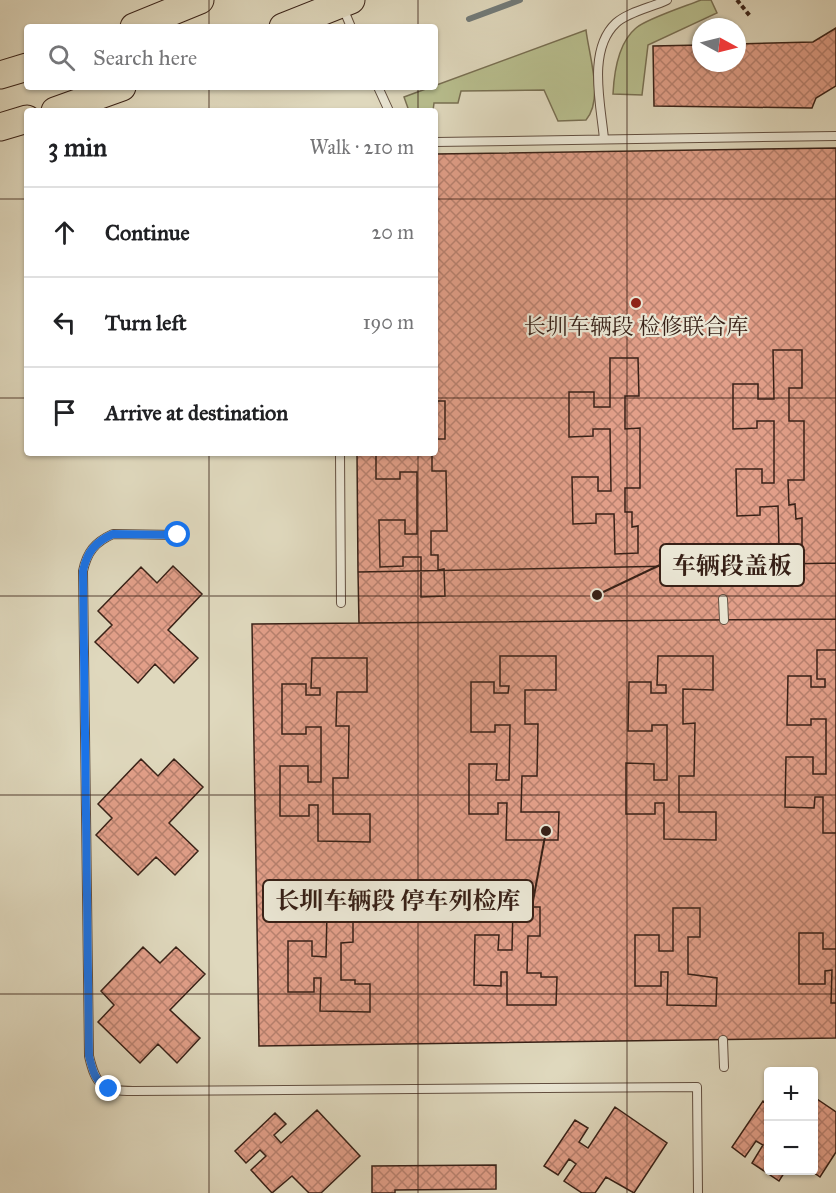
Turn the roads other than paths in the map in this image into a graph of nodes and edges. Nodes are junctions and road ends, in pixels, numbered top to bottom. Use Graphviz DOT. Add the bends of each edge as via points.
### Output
graph roads {
  1 [pos="200,0"];
  2 [pos="668,0"];
  3 [pos="347,10"];
  4 [pos="141,24"];
  5 [pos="294,24"];
  6 [pos="0,63"];
  7 [pos="24,67"];
  8 [pos="24,68"];
  9 [pos="0,75"];
  10 [pos="114,90"];
  11 [pos="379,90"];
  12 [pos="63,108"];
  13 [pos="388,108"];
  14 [pos="17,122"];
  15 [pos="0,134"];
  16 [pos="836,136"];
  17 [pos="604,140"];
  18 [pos="438,142"];
  19 [pos="340,456"];
  20 [pos="178,535"];
  21 [pos="723,599"];
  22 [pos="341,603"];
  23 [pos="724,620"];
  24 [pos="723,1040"];
  25 [pos="724,1067"];
  26 [pos="698,1193"];
  1 -- 4 [label="main road"];
  2 -- 17 [label="lane" via="617,22 603,42 598,71"];
  3 -- 5 [label="main road"];
  6 -- 7 [label="main road"];
  8 -- 9 [label="main road"];
  10 -- 12 [label="main road"];
  11 -- 13 [label="lane"];
  14 -- 15 [label="main road"];
  16 -- 17 [label="lane"];
  17 -- 18 [label="lane"];
  19 -- 22 [label="lane"];
  20 -- 26 [label="lane" via="113,534 91,550 83,571 89,1056 100,1084 126,1091 697,1087"];
  21 -- 23 [label="lane"];
  24 -- 25 [label="lane"];
}
